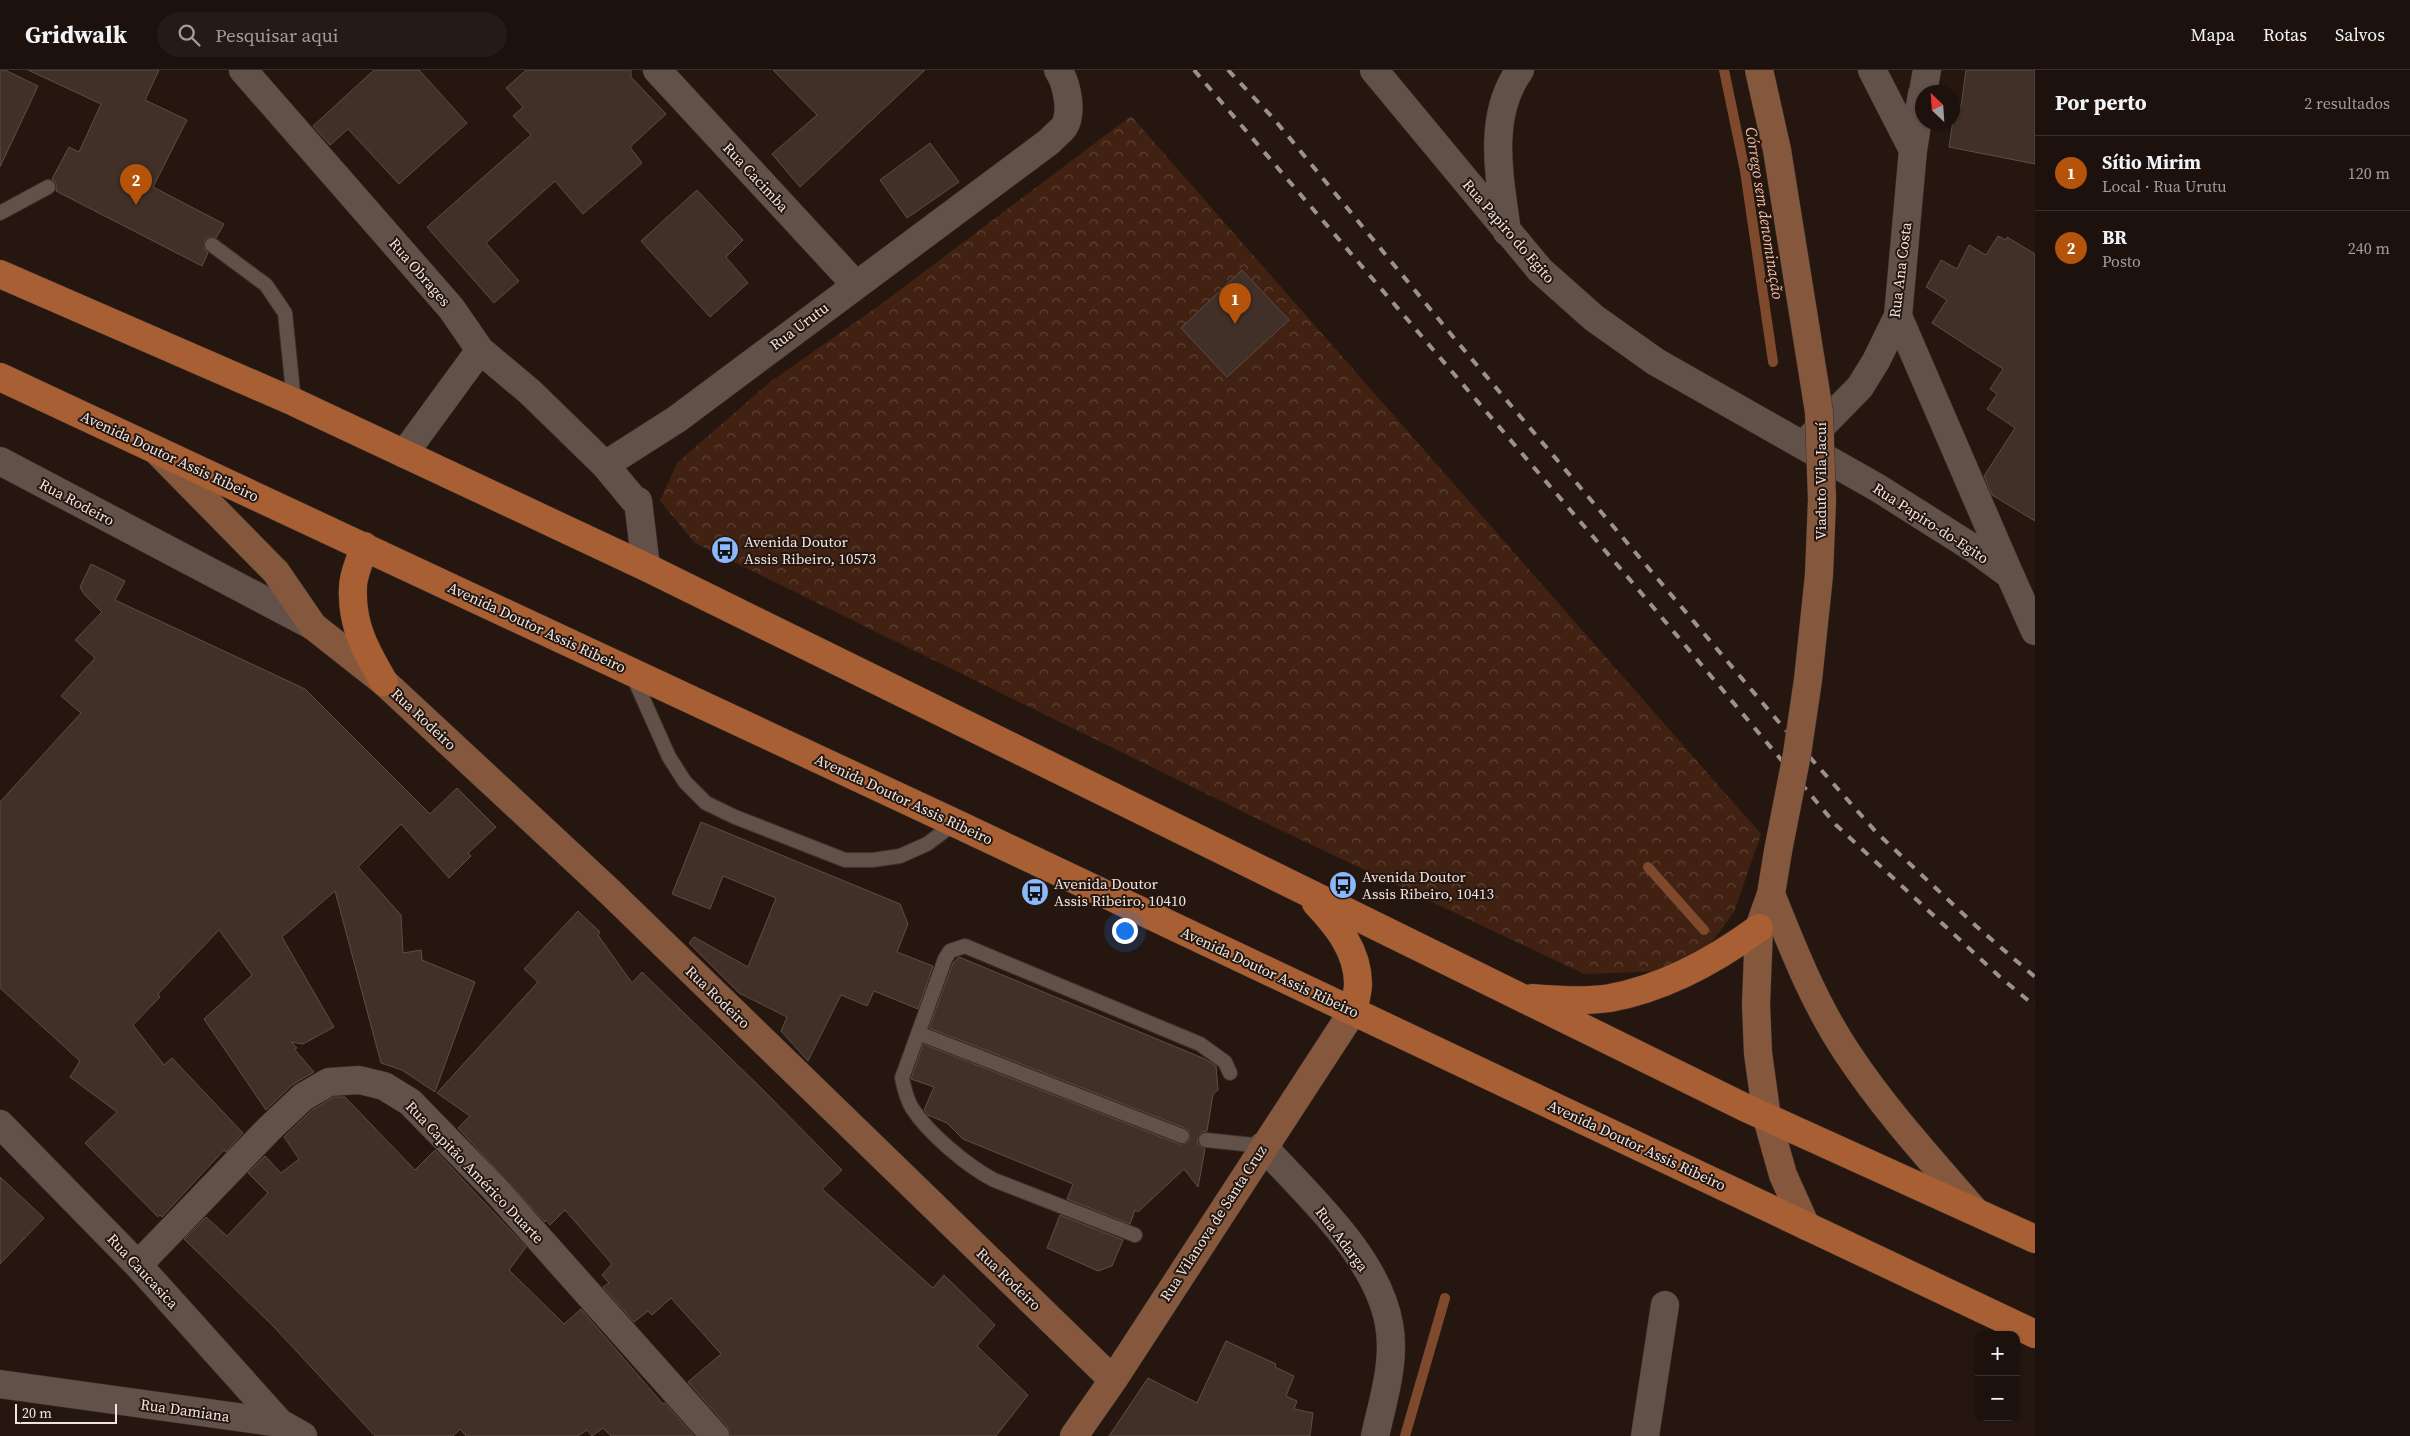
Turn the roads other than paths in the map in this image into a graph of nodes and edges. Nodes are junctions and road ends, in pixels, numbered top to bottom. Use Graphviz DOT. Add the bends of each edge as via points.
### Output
graph roads {
  1 [pos="243,70"];
  2 [pos="657,70"];
  3 [pos="1058,70"];
  4 [pos="1374,70"];
  5 [pos="1520,70"];
  6 [pos="1759,70"];
  7 [pos="1872,70"];
  8 [pos="1927,70"];
  9 [pos="1924,85"];
  10 [pos="1917,130"];
  11 [pos="1913,150"];
  12 [pos="48,188"];
  13 [pos="0,213"];
  14 [pos="1506,232"];
  15 [pos="212,245"];
  16 [pos="0,274"];
  17 [pos="855,284"];
  18 [pos="1898,316"];
  19 [pos="480,350"];
  20 [pos="0,377"];
  21 [pos="294,402"];
  22 [pos="1800,443"];
  23 [pos="154,448"];
  24 [pos="404,454"];
  25 [pos="0,462"];
  26 [pos="605,465"];
  27 [pos="364,546"];
  28 [pos="646,567"];
  29 [pos="2022,586"];
  30 [pos="313,626"];
  31 [pos="2035,631"];
  32 [pos="631,671"];
  33 [pos="384,682"];
  34 [pos="955,823"];
  35 [pos="1308,894"];
  36 [pos="1771,894"];
  37 [pos="1759,928"];
  38 [pos="1521,997"];
  39 [pos="1353,1010"];
  40 [pos="918,1033"];
  41 [pos="1230,1073"];
  42 [pos="1767,1118"];
  43 [pos="0,1124"];
  44 [pos="1182,1136"];
  45 [pos="1206,1140"];
  46 [pos="1263,1146"];
  47 [pos="1974,1210"];
  48 [pos="1806,1226"];
  49 [pos="1136,1235"];
  50 [pos="2035,1240"];
  51 [pos="138,1265"];
  52 [pos="1665,1305"];
  53 [pos="2035,1334"];
  54 [pos="1113,1380"];
  55 [pos="0,1384"];
  56 [pos="292,1430"];
  57 [pos="715,1436"];
  58 [pos="1074,1436"];
  59 [pos="1375,1436"];
  60 [pos="1645,1436"];
  1 -- 19 [label="street, Rua Obrages" via="451,308"];
  2 -- 17 [label="street, Rua Cacimba"];
  3 -- 17 [label="street, Rua Urutu" via="1067,90 1065,126 1050,141"];
  4 -- 14 [label="street, Rua Papiro do Egito"];
  5 -- 14 [label="street" via="1510,83 1498,129 1498,162"];
  6 -- 36 [label="street, Viaduto Vila Jacuí, bridge" via="1777,150 1807,326 1819,412 1822,500 1819,575 1808,680"];
  7 -- 11 [label="street"];
  8 -- 9 [label="street, Rua Ana Costa"];
  10 -- 11 [label="street, Rua Ana Costa"];
  11 -- 18 [label="street, Rua Ana Costa"];
  12 -- 13 [label="lane"];
  14 -- 22 [label="street, Rua Papiro do Egito" via="1540,270 1594,318 1656,362"];
  15 -- 21 [label="lane" via="266,285 284,313"];
  16 -- 21 [label="main road"];
  17 -- 26 [label="street, Rua Urutu" via="677,419"];
  18 -- 22 [label="street, Rua Ana Costa" via="1860,387"];
  18 -- 29 [label="street"];
  19 -- 24 [label="street"];
  19 -- 26 [label="street, Rua Obrages" via="530,392"];
  20 -- 23 [label="main road, Avenida Doutor Assis Ribeiro"];
  21 -- 24 [label="main road"];
  22 -- 29 [label="street, Rua Papiro-do-Egito" via="1976,550"];
  23 -- 27 [label="main road, Avenida Doutor Assis Ribeiro"];
  23 -- 30 [label="street, Rua Rodeiro" via="276,572"];
  24 -- 28 [label="main road"];
  25 -- 30 [label="street, Rua Rodeiro"];
  26 -- 28 [label="street" via="638,501"];
  27 -- 32 [label="main road, Avenida Doutor Assis Ribeiro"];
  27 -- 33 [label="main road" via="353,586 354,610 362,643"];
  28 -- 35 [label="main road"];
  29 -- 31 [label="street, Rua Papiro-do-Egito"];
  30 -- 33 [label="street, Rua Rodeiro"];
  32 -- 34 [label="main road, Avenida Doutor Assis Ribeiro"];
  32 -- 34 [label="lane" via="669,756 685,782 706,803 845,860 900,856 927,844"];
  33 -- 54 [label="street, Rua Rodeiro" via="610,892"];
  34 -- 39 [label="main road, Avenida Doutor Assis Ribeiro"];
  35 -- 38 [label="main road"];
  35 -- 39 [label="main road" via="1338,926 1352,954 1358,984"];
  36 -- 37 [label="street"];
  36 -- 47 [label="street" via="1816,1000 1848,1054 1898,1122"];
  37 -- 38 [label="main road" via="1714,958 1652,987 1609,998 1568,1001"];
  37 -- 42 [label="street" via="1758,1054"];
  38 -- 42 [label="main road"];
  39 -- 46 [label="street, Rua Vilanova de Santa Cruz"];
  39 -- 48 [label="main road, Avenida Doutor Assis Ribeiro"];
  40 -- 41 [label="lane" via="945,959 950,951 965,946 1200,1044 1225,1062"];
  40 -- 44 [label="lane"];
  40 -- 49 [label="lane" via="902,1078 905,1093 920,1120 964,1161 994,1180"];
  42 -- 47 [label="main road"];
  42 -- 48 [label="street" via="1783,1175"];
  43 -- 51 [label="street, Rua Caucasica"];
  45 -- 46 [label="lane"];
  46 -- 54 [label="street, Rua Vilanova de Santa Cruz"];
  46 -- 59 [label="street, Rua Adarga" via="1359,1257 1382,1298 1389,1324 1391,1352"];
  47 -- 50 [label="main road"];
  48 -- 53 [label="main road, Avenida Doutor Assis Ribeiro"];
  51 -- 56 [label="street, Rua Caucasica"];
  51 -- 57 [label="street, Rua Capitão Américo Duarte" via="303,1097 329,1082 359,1080 384,1086 410,1102 494,1188"];
  52 -- 60 [label="street"];
  54 -- 58 [label="street, Rua Vilanova de Santa Cruz"];
  55 -- 56 [label="street, Rua Damiana"];
}
